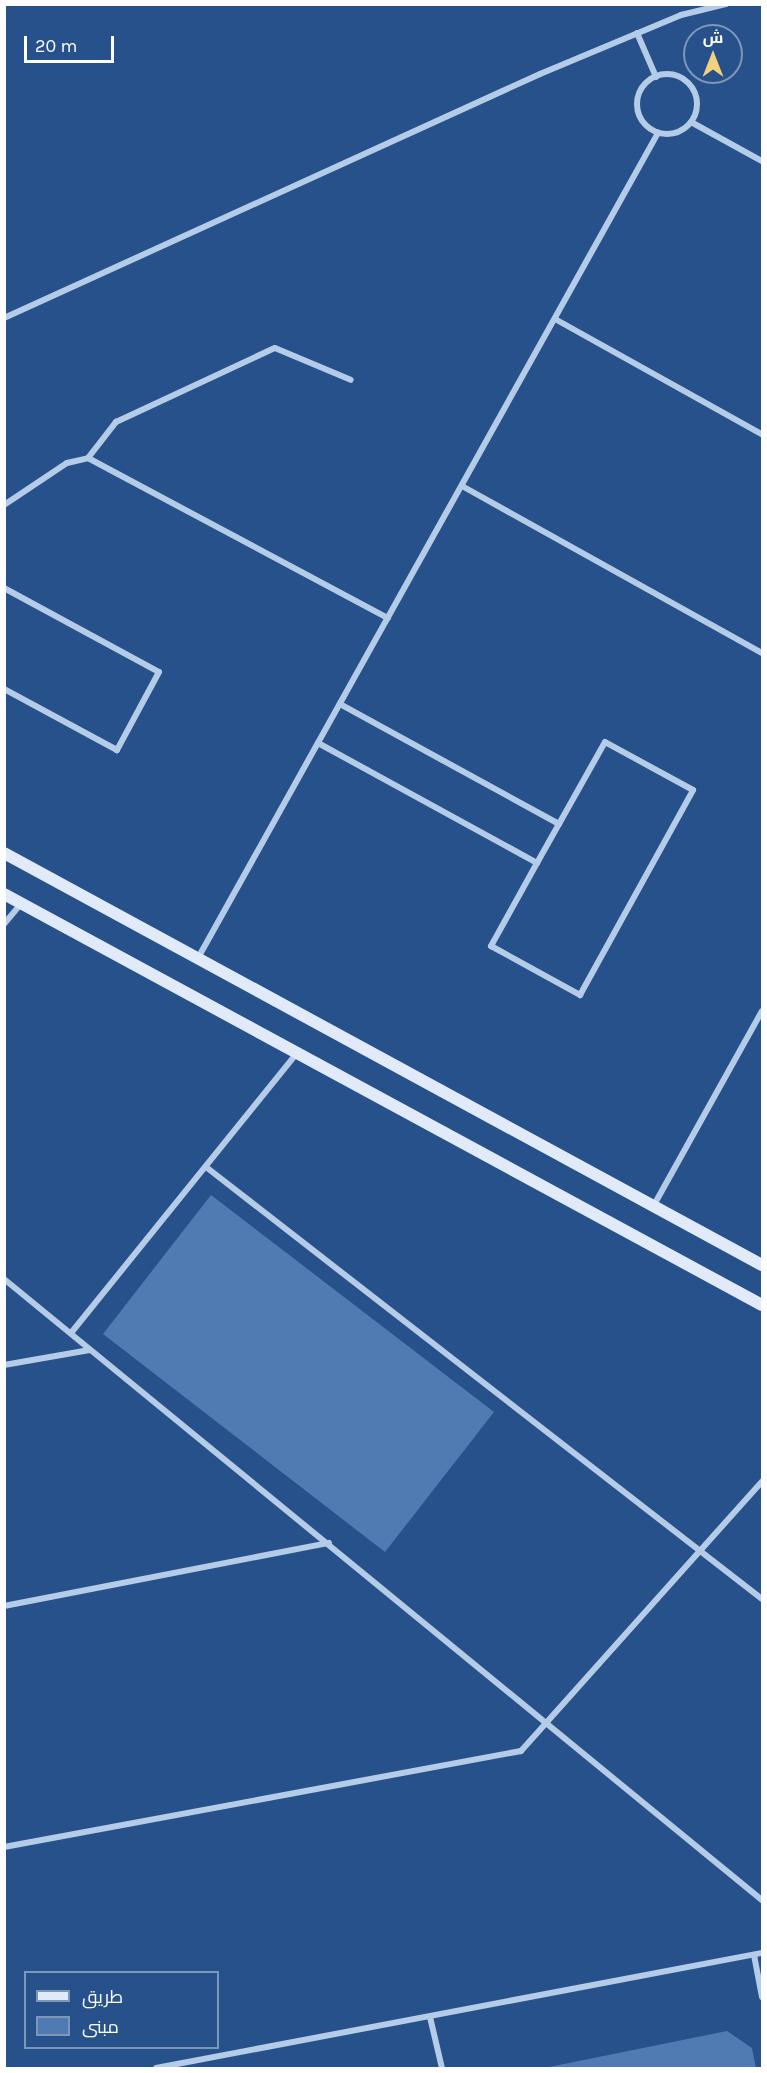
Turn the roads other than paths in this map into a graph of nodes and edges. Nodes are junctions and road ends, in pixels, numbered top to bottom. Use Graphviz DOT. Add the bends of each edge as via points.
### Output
graph roads {
  1 [pos="726,4"];
  2 [pos="638,33"];
  3 [pos="656,77"];
  4 [pos="691,122"];
  5 [pos="658,133"];
  6 [pos="762,161"];
  7 [pos="4,318"];
  8 [pos="555,319"];
  9 [pos="351,380"];
  10 [pos="762,434"];
  11 [pos="88,458"];
  12 [pos="462,486"];
  13 [pos="4,505"];
  14 [pos="4,588"];
  15 [pos="388,618"];
  16 [pos="762,653"];
  17 [pos="4,689"];
  18 [pos="340,704"];
  19 [pos="318,743"];
  20 [pos="559,824"];
  21 [pos="4,854"];
  22 [pos="537,863"];
  23 [pos="4,894"];
  24 [pos="22,903"];
  25 [pos="4,924"];
  26 [pos="198,958"];
  27 [pos="762,1011"];
  28 [pos="298,1052"];
  29 [pos="206,1167"];
  30 [pos="654,1205"];
  31 [pos="762,1265"];
  32 [pos="4,1279"];
  33 [pos="762,1305"];
  34 [pos="71,1333"];
  35 [pos="90,1350"];
  36 [pos="4,1365"];
  37 [pos="762,1481"];
  38 [pos="329,1542"];
  39 [pos="702,1551"];
  40 [pos="762,1599"];
  41 [pos="4,1606"];
  42 [pos="549,1724"];
  43 [pos="4,1847"];
  44 [pos="762,1900"];
  45 [pos="762,1953"];
  46 [pos="754,1955"];
  47 [pos="762,1997"];
  48 [pos="430,2017"];
  49 [pos="156,2068"];
  50 [pos="442,2068"];
  1 -- 2 [label="street" via="681,15"];
  2 -- 3 [label="street"];
  2 -- 7 [label="street"];
  3 -- 4 [label="street" via="670,75 688,82 697,99"];
  3 -- 5 [label="street" via="643,87 638,106 645,124"];
  4 -- 5 [label="street" via="680,131"];
  4 -- 6 [label="street"];
  5 -- 8 [label="street"];
  8 -- 10 [label="street"];
  8 -- 12 [label="street"];
  9 -- 11 [label="street" via="275,348 116,422"];
  11 -- 13 [label="street" via="67,463"];
  11 -- 15 [label="street"];
  12 -- 15 [label="street"];
  12 -- 16 [label="street"];
  14 -- 17 [label="street" via="159,672 117,750"];
  15 -- 18 [label="street"];
  18 -- 19 [label="street"];
  18 -- 20 [label="street"];
  19 -- 22 [label="street"];
  19 -- 26 [label="street"];
  20 -- 22 [label="street"];
  20 -- 22 [label="street" via="605,742 693,790 579,995 491,946"];
  21 -- 26 [label="main road"];
  23 -- 24 [label="main road"];
  24 -- 25 [label="street"];
  24 -- 28 [label="main road"];
  26 -- 30 [label="main road"];
  27 -- 30 [label="street"];
  28 -- 29 [label="street"];
  28 -- 33 [label="main road"];
  29 -- 34 [label="street"];
  29 -- 39 [label="street"];
  30 -- 31 [label="main road"];
  32 -- 34 [label="street"];
  34 -- 35 [label="street"];
  35 -- 36 [label="street"];
  35 -- 38 [label="street"];
  37 -- 39 [label="street"];
  38 -- 41 [label="street"];
  38 -- 42 [label="street"];
  39 -- 40 [label="street"];
  39 -- 42 [label="street"];
  42 -- 43 [label="street" via="521,1751"];
  42 -- 44 [label="street"];
  45 -- 46 [label="street"];
  46 -- 47 [label="street"];
  46 -- 48 [label="street"];
  48 -- 49 [label="street"];
  48 -- 50 [label="street"];
}
